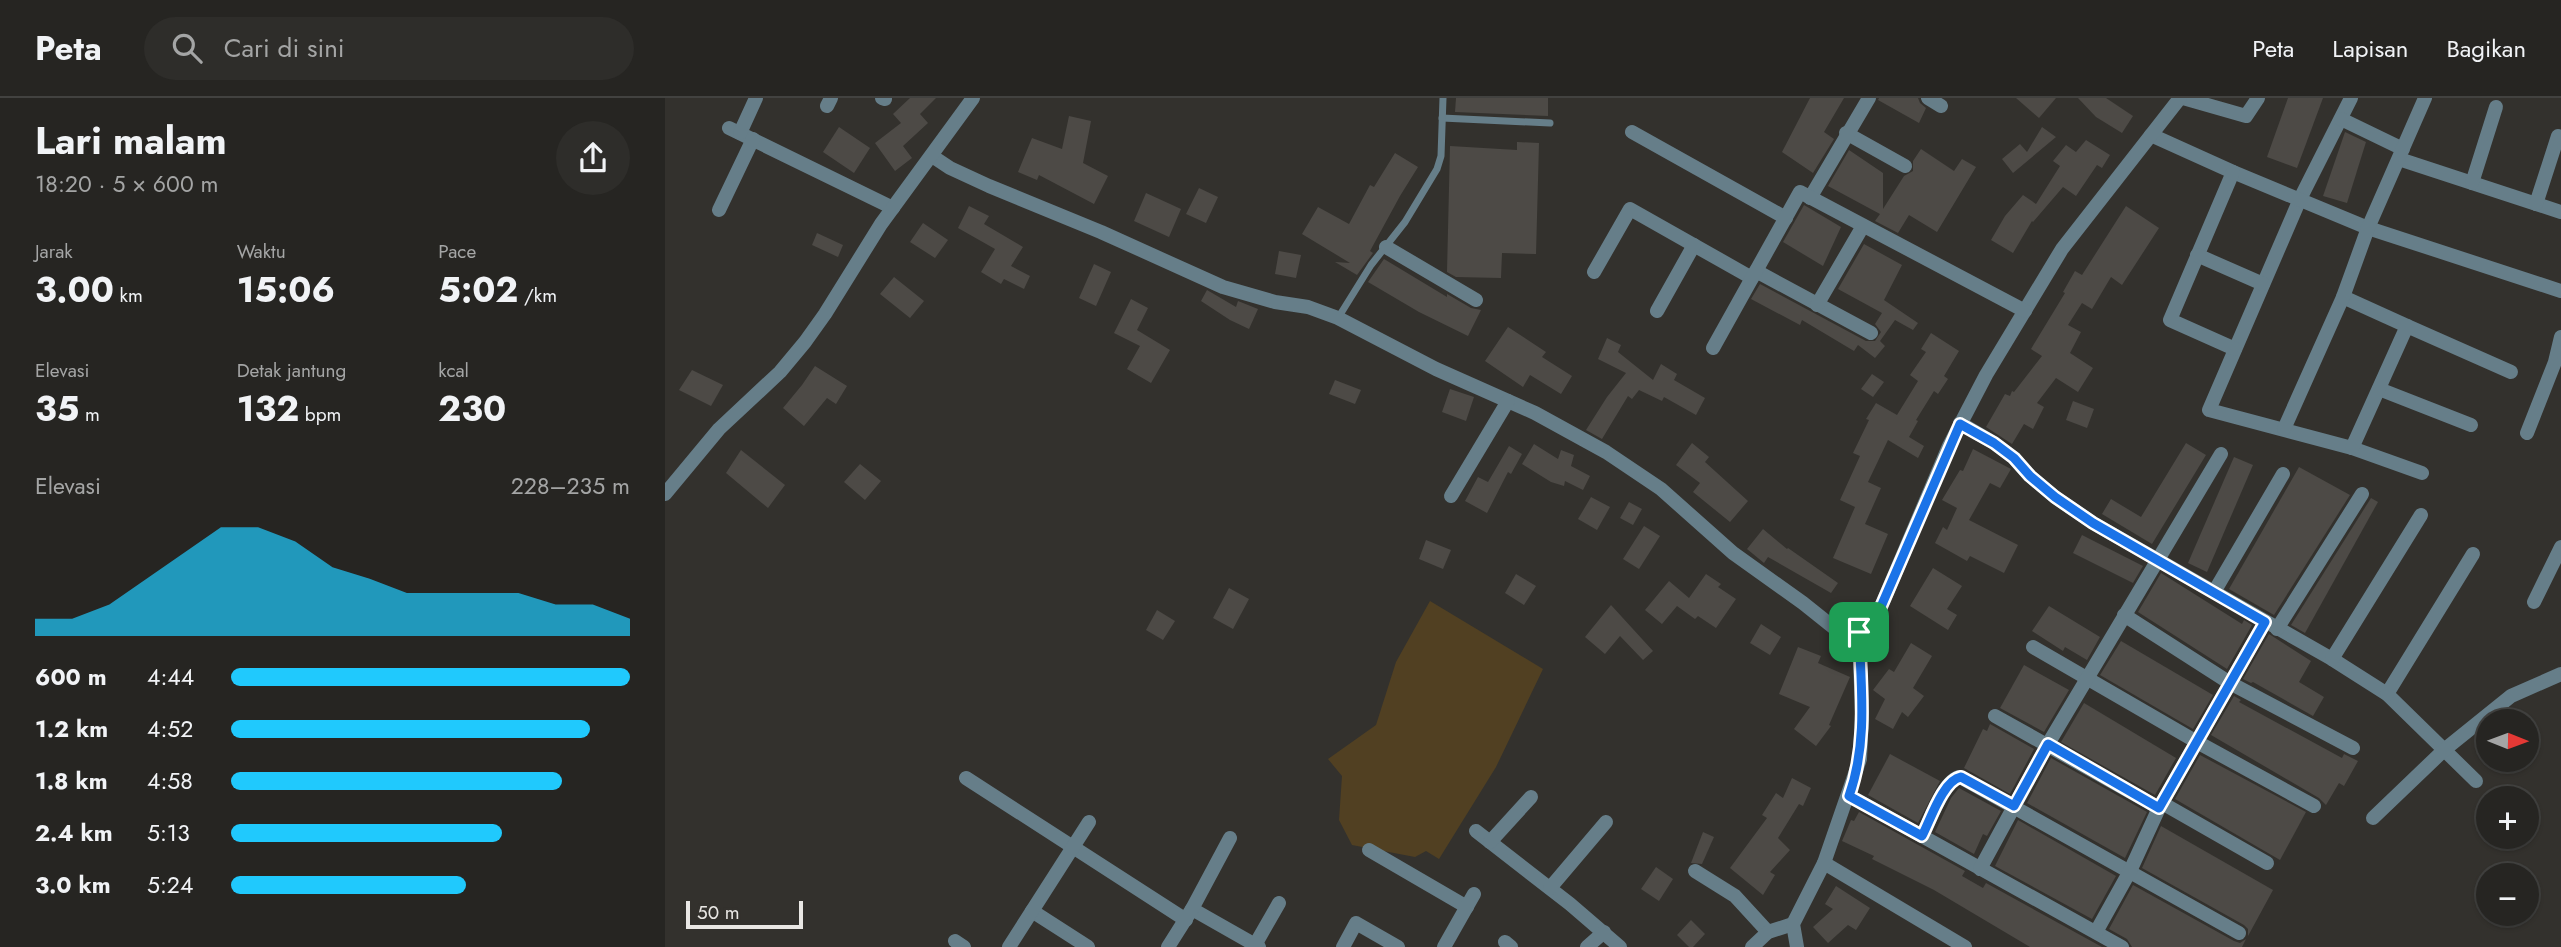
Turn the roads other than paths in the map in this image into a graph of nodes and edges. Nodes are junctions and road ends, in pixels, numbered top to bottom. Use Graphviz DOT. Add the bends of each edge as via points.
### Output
graph roads {
  1 [pos="757,98"];
  2 [pos="973,98"];
  3 [pos="1443,98"];
  4 [pos="1869,98"];
  5 [pos="2258,98"];
  6 [pos="2351,98"];
  7 [pos="2425,98"];
  8 [pos="2176,100"];
  9 [pos="2496,107"];
  10 [pos="1442,118"];
  11 [pos="2341,119"];
  12 [pos="1550,123"];
  13 [pos="1632,132"];
  14 [pos="741,133"];
  15 [pos="1846,133"];
  16 [pos="2151,135"];
  17 [pos="2558,136"];
  18 [pos="2401,154"];
  19 [pos="932,156"];
  20 [pos="1905,166"];
  21 [pos="2233,172"];
  22 [pos="2472,183"];
  23 [pos="1810,198"];
  24 [pos="2300,199"];
  25 [pos="2536,204"];
  26 [pos="893,208"];
  27 [pos="719,210"];
  28 [pos="2561,212"];
  29 [pos="1786,218"];
  30 [pos="1863,226"];
  31 [pos="2368,228"];
  32 [pos="1694,245"];
  33 [pos="1386,247"];
  34 [pos="2197,255"];
  35 [pos="1594,272"];
  36 [pos="1754,275"];
  37 [pos="2263,284"];
  38 [pos="2561,291"];
  39 [pos="2343,297"];
  40 [pos="1476,300"];
  41 [pos="1817,305"];
  42 [pos="1657,311"];
  43 [pos="2025,311"];
  44 [pos="1338,318"];
  45 [pos="2407,326"];
  46 [pos="1871,333"];
  47 [pos="2561,337"];
  48 [pos="1713,348"];
  49 [pos="2235,349"];
  50 [pos="2558,363"];
  51 [pos="2511,372"];
  52 [pos="2379,389"];
  53 [pos="1508,401"];
  54 [pos="1960,424"];
  55 [pos="2471,425"];
  56 [pos="2284,429"];
  57 [pos="2526,433"];
  58 [pos="2352,448"];
  59 [pos="2221,454"];
  60 [pos="2422,473"];
  61 [pos="2283,474"];
  62 [pos="665,494"];
  63 [pos="2362,494"];
  64 [pos="1451,496"];
  65 [pos="2421,515"];
  66 [pos="2561,547"];
  67 [pos="2473,554"];
  68 [pos="2156,560"];
  69 [pos="2214,592"];
  70 [pos="2534,602"];
  71 [pos="2124,615"];
  72 [pos="2271,625"];
  73 [pos="1859,632"];
  74 [pos="2033,647"];
  75 [pos="2332,659"];
  76 [pos="2561,674"];
  77 [pos="2088,680"];
  78 [pos="2230,683"];
  79 [pos="2387,694"];
  80 [pos="1995,716"];
  81 [pos="2197,742"];
  82 [pos="2048,744"];
  83 [pos="2353,748"];
  84 [pos="2444,750"];
  85 [pos="966,778"];
  86 [pos="2476,781"];
  87 [pos="1849,796"];
  88 [pos="1531,797"];
  89 [pos="2014,806"];
  90 [pos="2161,806"];
  91 [pos="2314,806"];
  92 [pos="2373,818"];
  93 [pos="1606,821"];
  94 [pos="1089,822"];
  95 [pos="1476,831"];
  96 [pos="1922,836"];
  97 [pos="1230,838"];
  98 [pos="1490,842"];
  99 [pos="1073,847"];
  100 [pos="1369,850"];
  101 [pos="1824,863"];
  102 [pos="2267,863"];
  103 [pos="1980,869"];
  104 [pos="1695,871"];
  105 [pos="2130,871"];
  106 [pos="1550,888"];
  107 [pos="1279,903"];
  108 [pos="1032,911"];
  109 [pos="1189,914"];
  110 [pos="1793,924"];
  111 [pos="1604,932"];
  112 [pos="1768,932"];
  113 [pos="2096,932"];
  114 [pos="2239,933"];
  115 [pos="1257,946"];
  116 [pos="1963,946"];
  117 [pos="1009,947"];
  118 [pos="1088,947"];
  119 [pos="1168,947"];
  120 [pos="1343,947"];
  121 [pos="1398,947"];
  122 [pos="1444,947"];
  123 [pos="1587,947"];
  124 [pos="1620,947"];
  125 [pos="1752,947"];
  126 [pos="1797,947"];
  127 [pos="2122,947"];
  1 -- 14 [label="street"];
  2 -- 19 [label="street"];
  3 -- 10 [label="lane"];
  4 -- 15 [label="street"];
  5 -- 8 [label="street" via="2246,116"];
  6 -- 11 [label="street"];
  7 -- 18 [label="street"];
  8 -- 16 [label="street"];
  9 -- 22 [label="street"];
  10 -- 12 [label="lane"];
  10 -- 33 [label="lane" via="1440,163"];
  11 -- 18 [label="street"];
  11 -- 24 [label="street"];
  13 -- 29 [label="street"];
  14 -- 26 [label="street"];
  14 -- 27 [label="street"];
  15 -- 20 [label="street"];
  15 -- 23 [label="street"];
  16 -- 21 [label="street"];
  16 -- 43 [label="street" via="2062,249"];
  17 -- 25 [label="street"];
  18 -- 22 [label="street"];
  18 -- 31 [label="street"];
  19 -- 26 [label="street"];
  19 -- 44 [label="street" via="950,169 1223,287"];
  21 -- 24 [label="street"];
  21 -- 34 [label="street"];
  22 -- 25 [label="street"];
  23 -- 29 [label="street" via="1800,192"];
  23 -- 30 [label="street"];
  24 -- 31 [label="street"];
  24 -- 37 [label="street"];
  25 -- 28 [label="street"];
  26 -- 62 [label="street" via="805,342 719,429"];
  29 -- 36 [label="street"];
  30 -- 41 [label="street"];
  30 -- 43 [label="street"];
  31 -- 38 [label="street"];
  31 -- 39 [label="street"];
  32 -- 35 [label="street" via="1630,208"];
  32 -- 36 [label="street"];
  32 -- 42 [label="street"];
  33 -- 40 [label="street"];
  33 -- 44 [label="lane"];
  34 -- 37 [label="street"];
  34 -- 49 [label="street" via="2170,320"];
  36 -- 41 [label="street"];
  36 -- 48 [label="street"];
  37 -- 49 [label="street"];
  39 -- 45 [label="street"];
  39 -- 56 [label="street"];
  41 -- 46 [label="street"];
  43 -- 54 [label="street"];
  44 -- 53 [label="street"];
  45 -- 51 [label="street"];
  45 -- 52 [label="street"];
  47 -- 50 [label="street"];
  49 -- 56 [label="street" via="2209,410"];
  50 -- 57 [label="street"];
  52 -- 55 [label="street"];
  52 -- 58 [label="street"];
  53 -- 64 [label="street"];
  53 -- 73 [label="street" via="1606,452 1661,489 1734,553 1833,627"];
  54 -- 68 [label="street" via="2014,458 2055,497"];
  54 -- 73 [label="street" via="1880,609"];
  56 -- 58 [label="street"];
  58 -- 60 [label="street"];
  59 -- 68 [label="street"];
  61 -- 69 [label="street"];
  63 -- 72 [label="street"];
  65 -- 75 [label="street"];
  66 -- 70 [label="street"];
  67 -- 79 [label="street"];
  68 -- 69 [label="street"];
  68 -- 71 [label="street"];
  69 -- 72 [label="street"];
  71 -- 77 [label="street"];
  71 -- 78 [label="street"];
  72 -- 75 [label="street"];
  72 -- 78 [label="street"];
  73 -- 87 [label="street" via="1860,760"];
  74 -- 77 [label="street"];
  75 -- 79 [label="street"];
  76 -- 84 [label="street" via="2511,696"];
  77 -- 81 [label="street"];
  77 -- 82 [label="street"];
  78 -- 81 [label="street"];
  78 -- 83 [label="street"];
  79 -- 84 [label="street"];
  80 -- 82 [label="street"];
  81 -- 90 [label="street"];
  81 -- 91 [label="street"];
  82 -- 89 [label="street"];
  82 -- 90 [label="street"];
  84 -- 86 [label="street"];
  84 -- 92 [label="street"];
  85 -- 99 [label="street"];
  87 -- 96 [label="street"];
  87 -- 101 [label="street"];
  88 -- 98 [label="street"];
  89 -- 96 [label="street" via="1956,778 1947,784"];
  89 -- 103 [label="street"];
  89 -- 105 [label="street"];
  90 -- 102 [label="street"];
  90 -- 105 [label="street"];
  93 -- 106 [label="street"];
  94 -- 99 [label="street"];
  95 -- 98 [label="street"];
  96 -- 103 [label="street"];
  97 -- 109 [label="street"];
  98 -- 106 [label="street"];
  99 -- 108 [label="street"];
  99 -- 109 [label="street"];
  100 -- 122 [label="street" via="1471,900"];
  101 -- 110 [label="street"];
  101 -- 116 [label="street"];
  103 -- 113 [label="street"];
  104 -- 112 [label="street" via="1735,896"];
  105 -- 113 [label="street"];
  105 -- 114 [label="street"];
  106 -- 111 [label="street"];
  107 -- 115 [label="street"];
  108 -- 117 [label="street"];
  108 -- 118 [label="street"];
  109 -- 115 [label="street"];
  109 -- 119 [label="street"];
  110 -- 112 [label="street"];
  110 -- 126 [label="street"];
  111 -- 123 [label="street"];
  111 -- 124 [label="street"];
  112 -- 125 [label="street"];
  113 -- 127 [label="street"];
  120 -- 121 [label="street" via="1356,923"];
}
